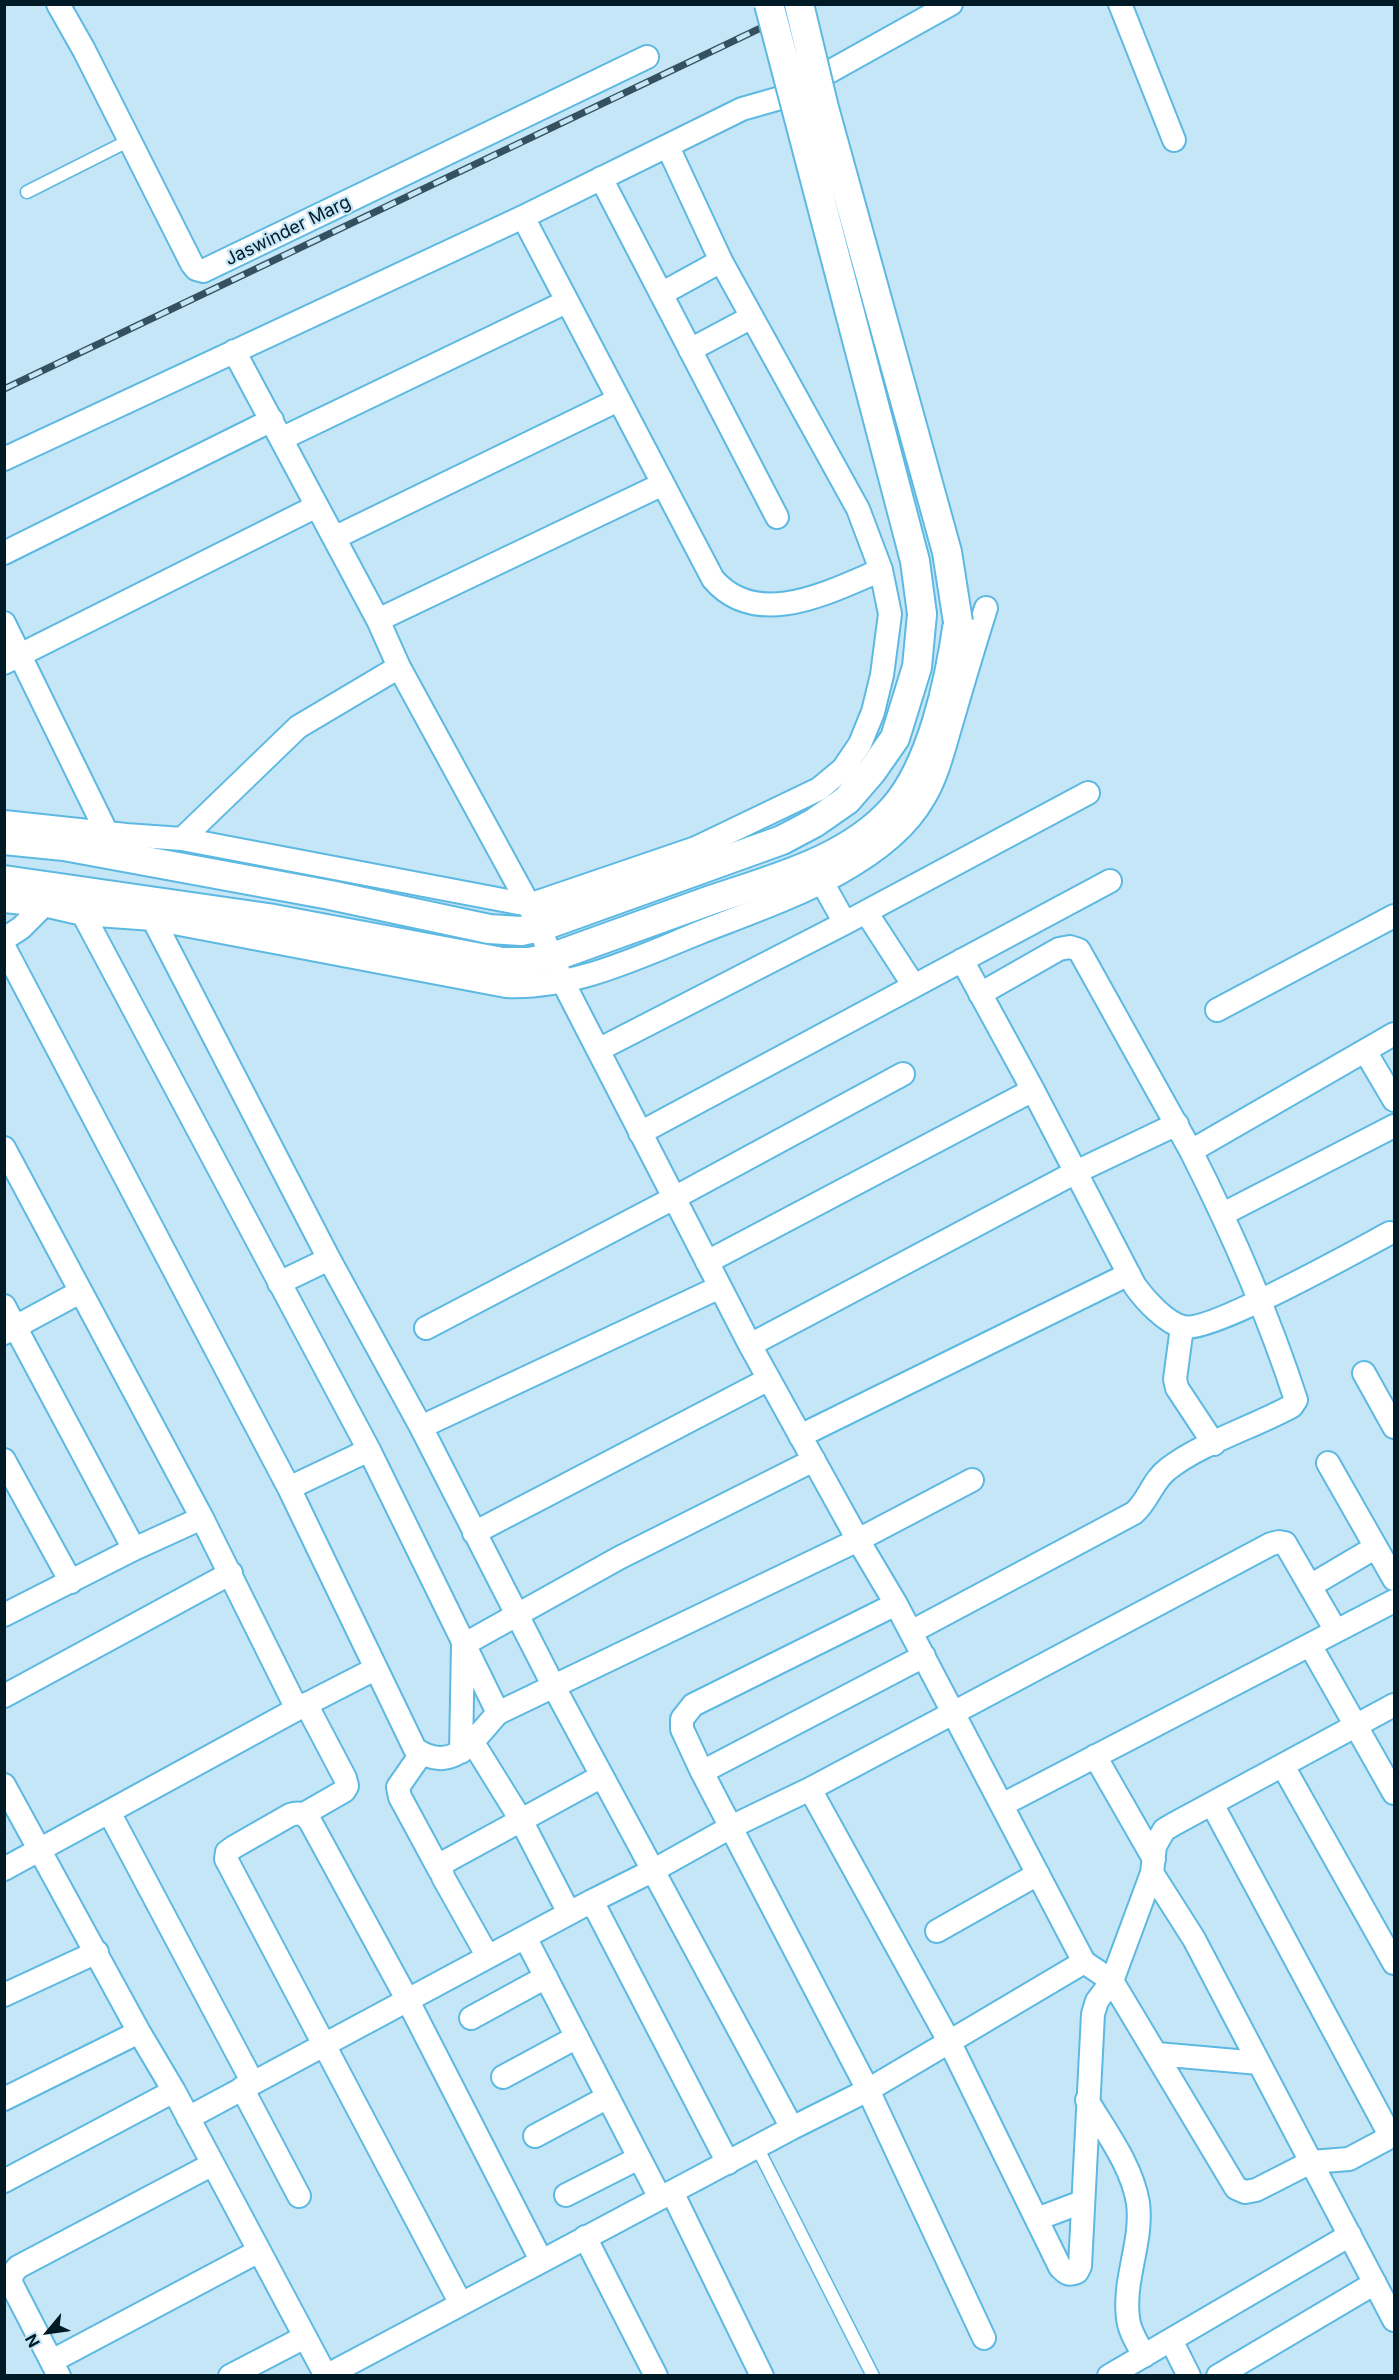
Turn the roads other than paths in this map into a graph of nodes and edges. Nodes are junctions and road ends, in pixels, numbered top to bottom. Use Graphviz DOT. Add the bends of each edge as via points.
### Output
graph roads {
  1 [pos="58,4"];
  2 [pos="770,4"];
  3 [pos="799,4"];
  4 [pos="951,4"];
  5 [pos="1120,4"];
  6 [pos="648,57"];
  7 [pos="130,140"];
  8 [pos="1174,140"];
  9 [pos="668,147"];
  10 [pos="601,178"];
  11 [pos="27,192"];
  12 [pos="523,217"];
  13 [pos="721,261"];
  14 [pos="661,294"];
  15 [pos="566,302"];
  16 [pos="752,317"];
  17 [pos="690,350"];
  18 [pos="234,351"];
  19 [pos="618,400"];
  20 [pos="276,430"];
  21 [pos="4,459"];
  22 [pos="663,484"];
  23 [pos="317,506"];
  24 [pos="777,517"];
  25 [pos="334,538"];
  26 [pos="4,553"];
  27 [pos="881,570"];
  28 [pos="986,608"];
  29 [pos="378,620"];
  30 [pos="4,623"];
  31 [pos="13,659"];
  32 [pos="399,667"];
  33 [pos="1088,793"];
  34 [pos="4,822"];
  35 [pos="107,833"];
  36 [pos="182,839"];
  37 [pos="4,840"];
  38 [pos="4,880"];
  39 [pos="1110,881"];
  40 [pos="822,882"];
  41 [pos="4,901"];
  42 [pos="44,905"];
  43 [pos="866,912"];
  44 [pos="83,914"];
  45 [pos="534,916"];
  46 [pos="1395,916"];
  47 [pos="153,919"];
  48 [pos="845,923"];
  49 [pos="4,939"];
  50 [pos="4,947"];
  51 [pos="962,960"];
  52 [pos="558,970"];
  53 [pos="914,986"];
  54 [pos="980,993"];
  55 [pos="1217,1010"];
  56 [pos="1395,1034"];
  57 [pos="598,1050"];
  58 [pos="1365,1051"];
  59 [pos="903,1074"];
  60 [pos="1033,1090"];
  61 [pos="1395,1100"];
  62 [pos="1177,1124"];
  63 [pos="1395,1126"];
  64 [pos="640,1132"];
  65 [pos="4,1148"];
  66 [pos="1191,1151"];
  67 [pos="1076,1172"];
  68 [pos="674,1198"];
  69 [pos="1222,1214"];
  70 [pos="1393,1230"];
  71 [pos="329,1259"];
  72 [pos="707,1262"];
  73 [pos="1129,1274"];
  74 [pos="279,1283"];
  75 [pos="720,1287"];
  76 [pos="80,1292"];
  77 [pos="1259,1301"];
  78 [pos="4,1306"];
  79 [pos="1182,1327"];
  80 [pos="426,1328"];
  81 [pos="10,1330"];
  82 [pos="750,1345"];
  83 [pos="1364,1373"];
  84 [pos="769,1379"];
  85 [pos="421,1427"];
  86 [pos="1395,1427"];
  87 [pos="800,1436"];
  88 [pos="1214,1444"];
  89 [pos="369,1450"];
  90 [pos="4,1460"];
  91 [pos="814,1460"];
  92 [pos="1328,1463"];
  93 [pos="972,1480"];
  94 [pos="290,1488"];
  95 [pos="202,1518"];
  96 [pos="474,1533"];
  97 [pos="858,1540"];
  98 [pos="1376,1547"];
  99 [pos="134,1549"];
  100 [pos="231,1573"];
  101 [pos="1395,1579"];
  102 [pos="71,1582"];
  103 [pos="1310,1586"];
  104 [pos="1395,1601"];
  105 [pos="896,1604"];
  106 [pos="4,1615"];
  107 [pos="518,1616"];
  108 [pos="1336,1631"];
  109 [pos="911,1632"];
  110 [pos="463,1645"];
  111 [pos="1310,1645"];
  112 [pos="924,1656"];
  113 [pos="375,1669"];
  114 [pos="554,1687"];
  115 [pos="4,1696"];
  116 [pos="1395,1705"];
  117 [pos="302,1707"];
  118 [pos="953,1712"];
  119 [pos="498,1713"];
  120 [pos="1357,1725"];
  121 [pos="466,1747"];
  122 [pos="422,1754"];
  123 [pos="1095,1756"];
  124 [pos="1283,1766"];
  125 [pos="702,1772"];
  126 [pos="602,1776"];
  127 [pos="4,1785"];
  128 [pos="810,1789"];
  129 [pos="1395,1793"];
  130 [pos="1212,1804"];
  131 [pos="1002,1805"];
  132 [pos="109,1812"];
  133 [pos="304,1814"];
  134 [pos="521,1820"];
  135 [pos="731,1827"];
  136 [pos="41,1851"];
  137 [pos="1153,1866"];
  138 [pos="4,1869"];
  139 [pos="654,1870"];
  140 [pos="440,1871"];
  141 [pos="1038,1874"];
  142 [pos="592,1901"];
  143 [pos="570,1913"];
  144 [pos="937,1931"];
  145 [pos="525,1937"];
  146 [pos="97,1952"];
  147 [pos="488,1957"];
  148 [pos="1084,1962"];
  149 [pos="1395,1963"];
  150 [pos="546,1977"];
  151 [pos="1112,1981"];
  152 [pos="4,1995"];
  153 [pos="407,1999"];
  154 [pos="471,2018"];
  155 [pos="139,2032"];
  156 [pos="577,2037"];
  157 [pos="950,2043"];
  158 [pos="324,2044"];
  159 [pos="1157,2054"];
  160 [pos="1259,2063"];
  161 [pos="503,2077"];
  162 [pos="247,2086"];
  163 [pos="868,2090"];
  164 [pos="174,2091"];
  165 [pos="608,2097"];
  166 [pos="4,2099"];
  167 [pos="1087,2100"];
  168 [pos="188,2118"];
  169 [pos="792,2128"];
  170 [pos="536,2136"];
  171 [pos="1393,2136"];
  172 [pos="756,2147"];
  173 [pos="639,2158"];
  174 [pos="1311,2162"];
  175 [pos="728,2163"];
  176 [pos="213,2164"];
  177 [pos="4,2181"];
  178 [pos="666,2195"];
  179 [pos="299,2196"];
  180 [pos="566,2196"];
  181 [pos="1082,2202"];
  182 [pos="1037,2218"];
  183 [pos="1350,2235"];
  184 [pos="585,2237"];
  185 [pos="259,2252"];
  186 [pos="541,2260"];
  187 [pos="1375,2283"];
  188 [pos="461,2304"];
  189 [pos="1395,2320"];
  190 [pos="305,2337"];
  191 [pos="984,2338"];
  192 [pos="1171,2340"];
  193 [pos="1143,2356"];
  194 [pos="55,2368"];
  195 [pos="230,2376"];
  196 [pos="326,2376"];
  197 [pos="656,2376"];
  198 [pos="762,2376"];
  199 [pos="873,2376"];
  200 [pos="1109,2376"];
  201 [pos="1189,2376"];
  202 [pos="1218,2376"];
  1 -- 7 [label="street, Jaswinder Marg"];
  2 -- 45 [label="street, bridge" via="915,561 922,614 916,667 895,738 872,771 831,813 782,840"];
  3 -- 52 [label="street, bridge" via="947,552 958,622 948,682 927,749 906,791 876,826 834,854"];
  4 -- 9 [label="street" via="793,93 742,109"];
  5 -- 8 [label="street"];
  6 -- 7 [label="street, Jaswinder Marg" via="203,271 192,264"];
  7 -- 11 [label="lane"];
  9 -- 10 [label="street"];
  9 -- 13 [label="street"];
  10 -- 12 [label="street"];
  10 -- 14 [label="street"];
  12 -- 15 [label="street"];
  12 -- 18 [label="street"];
  13 -- 14 [label="street"];
  13 -- 16 [label="street"];
  14 -- 17 [label="street"];
  15 -- 19 [label="street"];
  15 -- 20 [label="street"];
  16 -- 17 [label="street"];
  16 -- 27 [label="street" via="858,509"];
  17 -- 24 [label="street"];
  18 -- 20 [label="street"];
  18 -- 21 [label="street"];
  19 -- 22 [label="street"];
  19 -- 25 [label="street"];
  20 -- 23 [label="street"];
  20 -- 26 [label="street"];
  22 -- 27 [label="street" via="713,579 731,597 747,603 796,602"];
  22 -- 29 [label="street"];
  23 -- 25 [label="street"];
  23 -- 31 [label="street"];
  25 -- 29 [label="street"];
  27 -- 45 [label="street" via="890,614 882,675 860,744 843,769 819,789 696,848"];
  28 -- 40 [label="street" via="936,772 924,799 887,840"];
  29 -- 32 [label="street"];
  30 -- 31 [label="street"];
  31 -- 35 [label="street"];
  32 -- 36 [label="street" via="298,726"];
  32 -- 45 [label="street"];
  33 -- 43 [label="street"];
  34 -- 35 [label="street"];
  35 -- 36 [label="street"];
  36 -- 45 [label="street"];
  37 -- 45 [label="street" via="64,846 489,929 521,931"];
  38 -- 52 [label="street" via="268,918"];
  39 -- 51 [label="street"];
  40 -- 48 [label="street"];
  40 -- 52 [label="street" via="635,958"];
  41 -- 42 [label="street"];
  42 -- 44 [label="street"];
  42 -- 49 [label="street"];
  43 -- 48 [label="street"];
  43 -- 53 [label="street"];
  44 -- 47 [label="street"];
  44 -- 74 [label="street"];
  45 -- 52 [label="street"];
  46 -- 55 [label="street"];
  47 -- 52 [label="street" via="506,986 532,987"];
  47 -- 71 [label="street"];
  48 -- 57 [label="street"];
  50 -- 94 [label="street"];
  51 -- 53 [label="street"];
  51 -- 54 [label="street"];
  52 -- 57 [label="street"];
  53 -- 64 [label="street"];
  54 -- 60 [label="street"];
  54 -- 62 [label="street" via="1059,949 1070,947 1079,951"];
  56 -- 58 [label="street"];
  57 -- 64 [label="street"];
  58 -- 61 [label="street"];
  58 -- 66 [label="street"];
  59 -- 68 [label="street"];
  60 -- 67 [label="street"];
  60 -- 72 [label="street"];
  62 -- 66 [label="street"];
  62 -- 67 [label="street"];
  63 -- 69 [label="street"];
  64 -- 68 [label="street"];
  65 -- 76 [label="street"];
  66 -- 69 [label="street"];
  67 -- 73 [label="street"];
  67 -- 82 [label="street"];
  68 -- 72 [label="street"];
  68 -- 80 [label="street"];
  69 -- 77 [label="street"];
  70 -- 77 [label="street"];
  71 -- 74 [label="street"];
  71 -- 85 [label="street"];
  72 -- 75 [label="street"];
  73 -- 79 [label="street" via="1158,1312"];
  73 -- 87 [label="street"];
  74 -- 89 [label="street"];
  75 -- 82 [label="street"];
  75 -- 85 [label="street"];
  76 -- 81 [label="street"];
  76 -- 95 [label="street"];
  77 -- 79 [label="street" via="1205,1325"];
  77 -- 88 [label="street" via="1296,1400 1284,1411"];
  78 -- 81 [label="street"];
  79 -- 88 [label="street" via="1177,1388"];
  81 -- 99 [label="street"];
  82 -- 84 [label="street"];
  83 -- 86 [label="street"];
  84 -- 87 [label="street"];
  84 -- 96 [label="street"];
  85 -- 96 [label="street"];
  87 -- 91 [label="street"];
  88 -- 109 [label="street" via="1165,1471 1134,1513"];
  89 -- 94 [label="street"];
  89 -- 110 [label="street"];
  90 -- 102 [label="street"];
  91 -- 97 [label="street"];
  91 -- 107 [label="street" via="619,1558"];
  92 -- 98 [label="street"];
  93 -- 97 [label="street"];
  94 -- 113 [label="street"];
  95 -- 99 [label="street"];
  95 -- 100 [label="street"];
  96 -- 107 [label="street"];
  97 -- 105 [label="street"];
  97 -- 114 [label="street"];
  98 -- 101 [label="street"];
  98 -- 103 [label="street"];
  99 -- 102 [label="street"];
  100 -- 115 [label="street"];
  100 -- 117 [label="street"];
  102 -- 106 [label="street"];
  103 -- 108 [label="street"];
  103 -- 118 [label="street" via="1285,1544 1271,1544"];
  104 -- 108 [label="street"];
  105 -- 109 [label="street"];
  105 -- 125 [label="street" via="693,1705 682,1719 682,1729"];
  107 -- 110 [label="street"];
  107 -- 114 [label="street"];
  108 -- 111 [label="street"];
  109 -- 112 [label="street"];
  110 -- 119 [label="street"];
  110 -- 121 [label="street"];
  111 -- 120 [label="street"];
  111 -- 123 [label="street"];
  112 -- 118 [label="street"];
  112 -- 125 [label="street"];
  113 -- 117 [label="street"];
  113 -- 122 [label="street" via="415,1749"];
  114 -- 119 [label="street"];
  114 -- 126 [label="street"];
  116 -- 120 [label="street"];
  117 -- 132 [label="street"];
  117 -- 133 [label="street" via="347,1786"];
  118 -- 128 [label="street"];
  118 -- 131 [label="street"];
  119 -- 121 [label="street"];
  120 -- 124 [label="street"];
  120 -- 129 [label="street"];
  121 -- 122 [label="street" via="452,1757 427,1758"];
  121 -- 134 [label="street"];
  122 -- 140 [label="street" via="398,1787"];
  123 -- 131 [label="street"];
  123 -- 137 [label="street"];
  124 -- 130 [label="street"];
  124 -- 149 [label="street"];
  125 -- 135 [label="street"];
  126 -- 134 [label="street"];
  126 -- 139 [label="street"];
  127 -- 136 [label="street"];
  128 -- 135 [label="street"];
  128 -- 157 [label="street"];
  130 -- 137 [label="street" via="1164,1830 1155,1846"];
  130 -- 171 [label="street"];
  131 -- 141 [label="street"];
  132 -- 136 [label="street"];
  132 -- 162 [label="street"];
  133 -- 153 [label="street"];
  133 -- 158 [label="street" via="290,1815 234,1847 227,1852 226,1859"];
  134 -- 140 [label="street" via="448,1859 441,1864"];
  134 -- 143 [label="street"];
  135 -- 139 [label="street"];
  135 -- 163 [label="street"];
  136 -- 138 [label="street"];
  136 -- 146 [label="street"];
  137 -- 151 [label="street"];
  137 -- 160 [label="street"];
  139 -- 142 [label="street"];
  139 -- 169 [label="street"];
  140 -- 147 [label="street"];
  141 -- 144 [label="street"];
  141 -- 148 [label="street"];
  142 -- 143 [label="street"];
  142 -- 175 [label="street"];
  143 -- 145 [label="street"];
  145 -- 147 [label="street"];
  145 -- 150 [label="street"];
  146 -- 152 [label="street"];
  146 -- 155 [label="street"];
  147 -- 153 [label="street"];
  148 -- 151 [label="street"];
  148 -- 157 [label="street"];
  150 -- 154 [label="street"];
  150 -- 156 [label="street"];
  151 -- 159 [label="street"];
  151 -- 167 [label="street" via="1097,2001 1093,2014"];
  153 -- 158 [label="street"];
  153 -- 186 [label="street"];
  155 -- 164 [label="street"];
  155 -- 166 [label="street"];
  156 -- 161 [label="street"];
  156 -- 165 [label="street"];
  157 -- 163 [label="street"];
  157 -- 182 [label="street"];
  158 -- 162 [label="street"];
  158 -- 188 [label="street"];
  159 -- 160 [label="street"];
  159 -- 174 [label="street" via="1236,2188 1245,2192 1256,2190"];
  160 -- 174 [label="street"];
  162 -- 168 [label="street"];
  162 -- 179 [label="street"];
  163 -- 169 [label="street"];
  163 -- 191 [label="street"];
  164 -- 168 [label="street"];
  164 -- 177 [label="street"];
  165 -- 170 [label="street"];
  165 -- 173 [label="street"];
  167 -- 181 [label="street"];
  167 -- 193 [label="street" via="1122,2159 1137,2202 1139,2218 1127,2309"];
  168 -- 176 [label="street"];
  169 -- 172 [label="street"];
  171 -- 174 [label="street" via="1348,2159"];
  172 -- 175 [label="street"];
  172 -- 199 [label="lane"];
  173 -- 178 [label="street"];
  173 -- 180 [label="street"];
  174 -- 183 [label="street"];
  175 -- 178 [label="street"];
  176 -- 185 [label="street"];
  176 -- 194 [label="street" via="18,2267 12,2274 11,2283"];
  178 -- 184 [label="street"];
  178 -- 198 [label="street"];
  181 -- 182 [label="street"];
  181 -- 182 [label="street" via="1080,2266 1071,2275 1060,2267"];
  183 -- 187 [label="street"];
  183 -- 192 [label="street"];
  184 -- 186 [label="street"];
  184 -- 197 [label="street"];
  185 -- 190 [label="street"];
  185 -- 194 [label="street"];
  186 -- 188 [label="street"];
  187 -- 189 [label="street"];
  187 -- 202 [label="street"];
  188 -- 196 [label="street"];
  190 -- 195 [label="street"];
  190 -- 196 [label="street"];
  192 -- 193 [label="street"];
  192 -- 201 [label="street"];
  193 -- 200 [label="street"];
}
